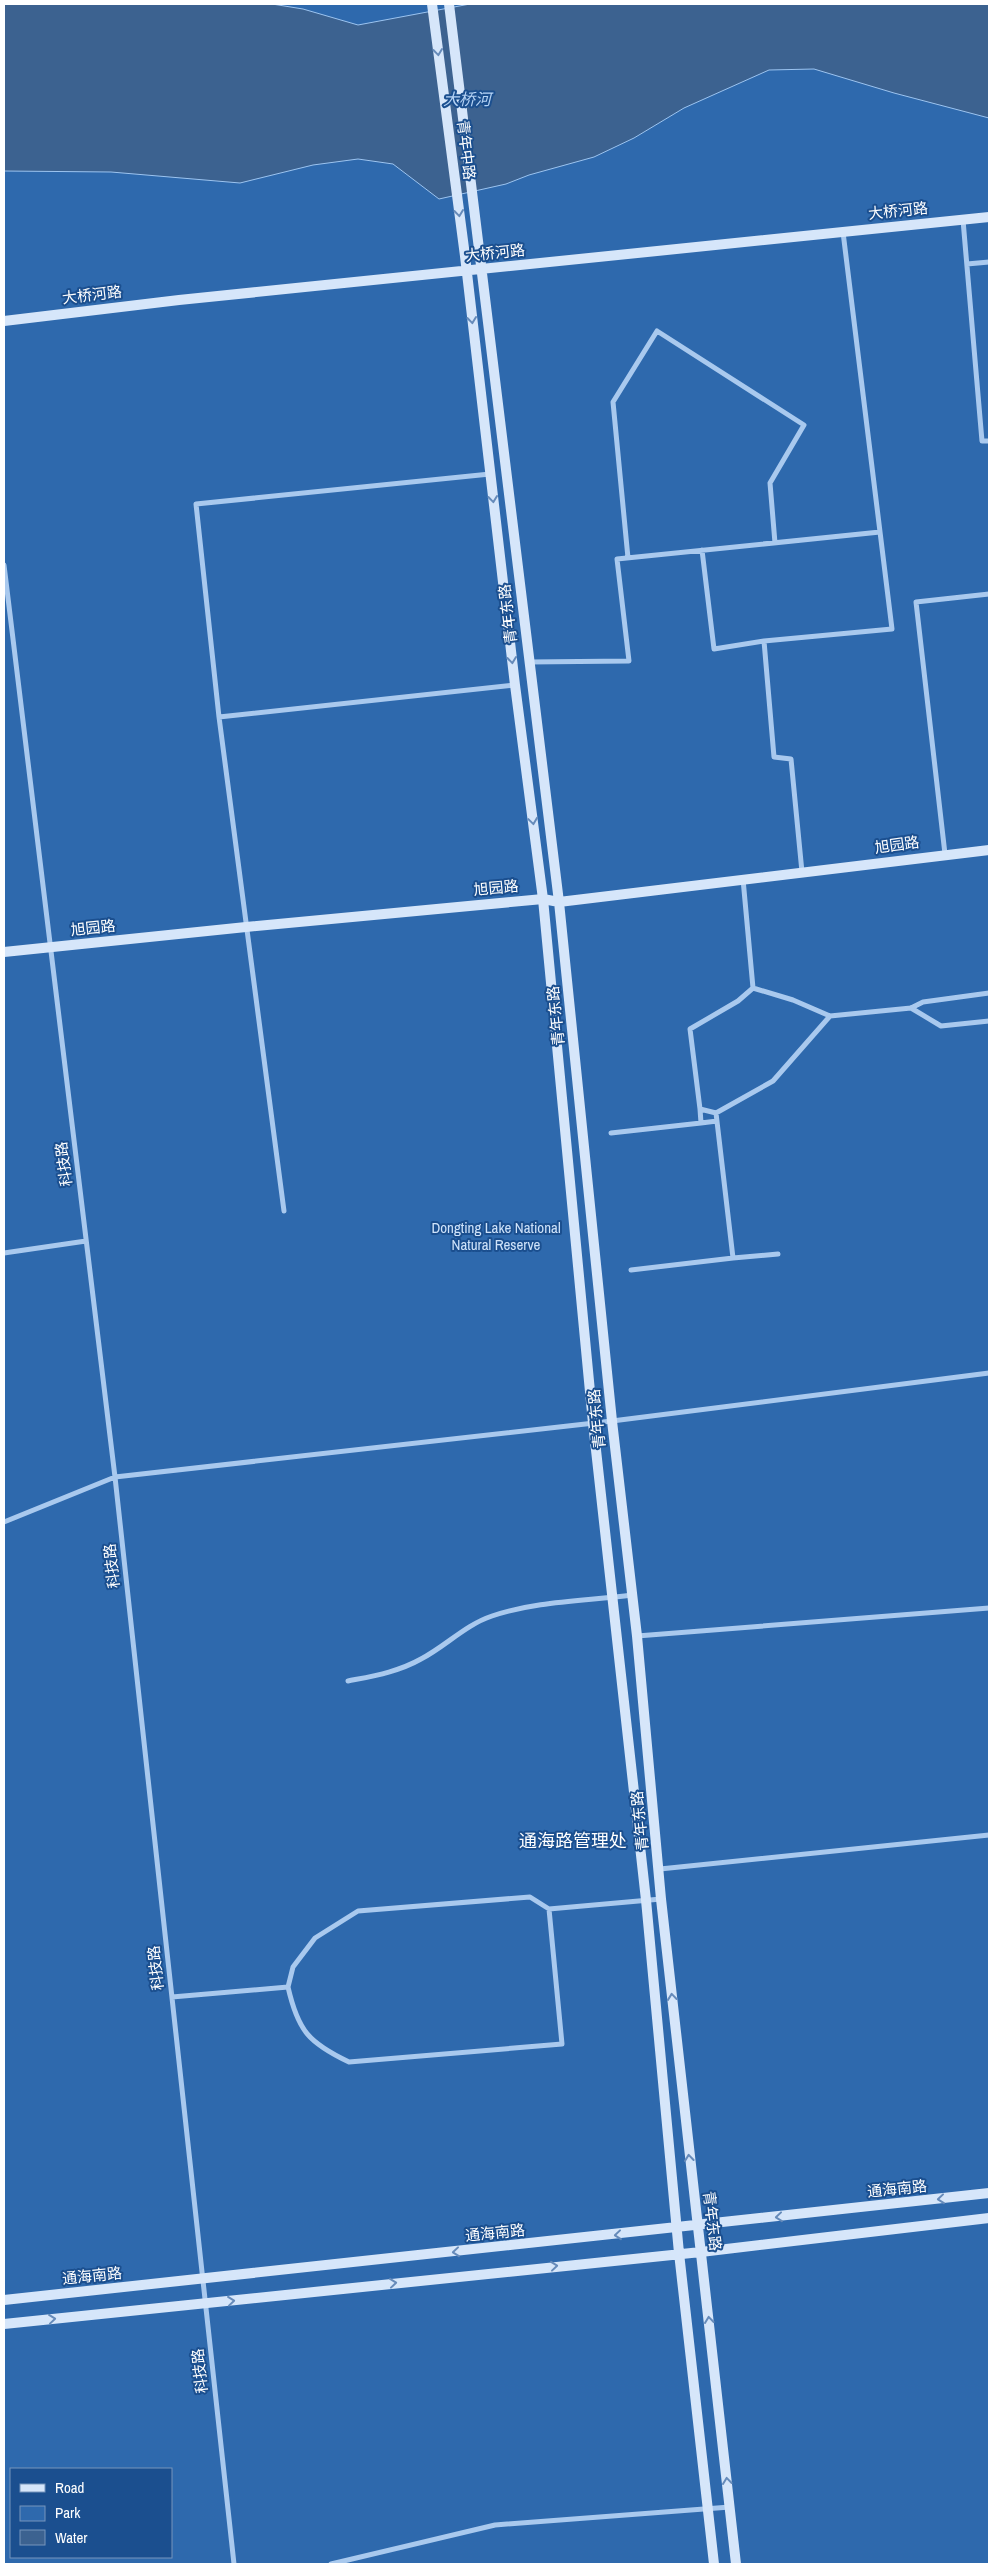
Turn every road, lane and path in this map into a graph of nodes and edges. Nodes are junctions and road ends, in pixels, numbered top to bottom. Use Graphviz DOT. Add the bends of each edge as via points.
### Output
graph roads {
  1 [pos="432,4"];
  2 [pos="449,4"];
  3 [pos="989,217"];
  4 [pos="963,219"];
  5 [pos="843,232"];
  6 [pos="989,262"];
  7 [pos="967,264"];
  8 [pos="483,270"];
  9 [pos="466,271"];
  10 [pos="4,321"];
  11 [pos="989,441"];
  12 [pos="490,474"];
  13 [pos="880,532"];
  14 [pos="775,543"];
  15 [pos="702,550"];
  16 [pos="628,558"];
  17 [pos="4,565"];
  18 [pos="989,594"];
  19 [pos="764,641"];
  20 [pos="528,662"];
  21 [pos="515,685"];
  22 [pos="219,717"];
  23 [pos="989,850"];
  24 [pos="945,854"];
  25 [pos="802,873"];
  26 [pos="742,879"];
  27 [pos="543,899"];
  28 [pos="559,902"];
  29 [pos="246,926"];
  30 [pos="50,947"];
  31 [pos="4,952"];
  32 [pos="753,988"];
  33 [pos="989,993"];
  34 [pos="911,1008"];
  35 [pos="830,1016"];
  36 [pos="989,1021"];
  37 [pos="700,1109"];
  38 [pos="716,1113"];
  39 [pos="717,1121"];
  40 [pos="701,1123"];
  41 [pos="611,1133"];
  42 [pos="284,1211"];
  43 [pos="86,1241"];
  44 [pos="4,1253"];
  45 [pos="778,1254"];
  46 [pos="733,1258"];
  47 [pos="631,1270"];
  48 [pos="989,1374"];
  49 [pos="612,1422"];
  50 [pos="593,1423"];
  51 [pos="115,1477"];
  52 [pos="4,1522"];
  53 [pos="632,1595"];
  54 [pos="613,1597"];
  55 [pos="989,1608"];
  56 [pos="637,1636"];
  57 [pos="348,1681"];
  58 [pos="989,1835"];
  59 [pos="660,1870"];
  60 [pos="646,1900"];
  61 [pos="661,1900"];
  62 [pos="549,1909"];
  63 [pos="288,1987"];
  64 [pos="172,1997"];
  65 [pos="989,2193"];
  66 [pos="989,2218"];
  67 [pos="697,2226"];
  68 [pos="677,2229"];
  69 [pos="679,2252"];
  70 [pos="701,2252"];
  71 [pos="203,2280"];
  72 [pos="4,2300"];
  73 [pos="206,2303"];
  74 [pos="4,2324"];
  75 [pos="708,2507"];
  76 [pos="730,2507"];
  77 [pos="234,2564"];
  78 [pos="331,2564"];
  79 [pos="714,2564"];
  80 [pos="736,2564"];
  1 -- 9 [label="main road, 青年中路, one-way"];
  2 -- 8 [label="main road, 青年东路"];
  3 -- 4 [label="main road, 大桥河路"];
  4 -- 5 [label="main road, 大桥河路"];
  4 -- 7 [label="street"];
  5 -- 8 [label="main road, 大桥河路"];
  5 -- 13 [label="street"];
  6 -- 7 [label="street"];
  7 -- 11 [label="street" via="982,441"];
  8 -- 9 [label="main road, 大桥河路"];
  8 -- 20 [label="main road, 青年东路"];
  9 -- 10 [label="main road, 大桥河路"];
  9 -- 12 [label="main road, 青年东路, one-way"];
  12 -- 21 [label="main road, 青年东路, one-way"];
  12 -- 22 [label="street" via="196,504"];
  13 -- 14 [label="street"];
  13 -- 19 [label="street" via="892,629"];
  14 -- 15 [label="street"];
  14 -- 16 [label="street" via="770,482 804,425 657,331 614,402"];
  15 -- 16 [label="street"];
  15 -- 19 [label="street" via="714,649"];
  16 -- 20 [label="street" via="617,560 629,661"];
  17 -- 30 [label="street, 科技路"];
  18 -- 24 [label="street" via="916,602"];
  19 -- 25 [label="street" via="774,757 791,759"];
  20 -- 28 [label="main road, 青年东路"];
  21 -- 22 [label="street"];
  21 -- 27 [label="main road, 青年东路, one-way"];
  22 -- 29 [label="street"];
  23 -- 24 [label="main road, 旭园路"];
  24 -- 25 [label="main road, 旭园路"];
  25 -- 26 [label="main road, 旭园路"];
  26 -- 28 [label="main road, 旭园路"];
  26 -- 32 [label="street"];
  27 -- 28 [label="main road, 旭园路"];
  27 -- 29 [label="main road, 旭园路"];
  27 -- 50 [label="main road, 青年东路"];
  28 -- 49 [label="main road, 青年东路"];
  29 -- 30 [label="main road, 旭园路"];
  29 -- 42 [label="street"];
  30 -- 31 [label="main road, 旭园路"];
  30 -- 43 [label="street, 科技路"];
  32 -- 35 [label="street"];
  32 -- 37 [label="street" via="738,1001 690,1029"];
  33 -- 34 [label="street" via="923,1002"];
  34 -- 35 [label="street"];
  34 -- 36 [label="street" via="941,1026"];
  35 -- 38 [label="street" via="772,1081"];
  37 -- 38 [label="street"];
  37 -- 40 [label="street"];
  38 -- 39 [label="street"];
  39 -- 40 [label="street"];
  39 -- 46 [label="street"];
  40 -- 41 [label="street"];
  43 -- 44 [label="street"];
  43 -- 51 [label="street, 科技路"];
  45 -- 46 [label="street"];
  46 -- 47 [label="street"];
  48 -- 49 [label="street"];
  49 -- 50 [label="street"];
  49 -- 53 [label="main road, 青年东路"];
  50 -- 51 [label="street"];
  50 -- 54 [label="main road, 青年东路"];
  51 -- 52 [label="street"];
  51 -- 64 [label="street, 科技路"];
  53 -- 54 [label="street"];
  53 -- 56 [label="main road, 青年东路"];
  54 -- 57 [label="street" via="520,1608 491,1616 460,1632 421,1659 385,1674"];
  54 -- 60 [label="main road, 青年东路"];
  55 -- 56 [label="street"];
  56 -- 59 [label="main road, 青年东路"];
  58 -- 59 [label="street"];
  59 -- 61 [label="main road, 青年东路"];
  60 -- 61 [label="street"];
  60 -- 62 [label="street"];
  60 -- 68 [label="main road, 青年东路"];
  67 -- 61 [label="main road, 青年东路, one-way"];
  62 -- 63 [label="street" via="530,1897 358,1910 315,1938 293,1967"];
  62 -- 63 [label="street" via="562,2044 349,2062 327,2051 304,2033"];
  63 -- 64 [label="street"];
  64 -- 71 [label="street, 科技路"];
  65 -- 67 [label="main road, 通海南路, one-way"];
  66 -- 70 [label="main road"];
  67 -- 68 [label="main road, 通海南路"];
  67 -- 70 [label="main road, 青年东路"];
  68 -- 69 [label="main road, 青年东路"];
  68 -- 71 [label="main road, 通海南路, one-way"];
  69 -- 70 [label="main road"];
  73 -- 69 [label="main road, one-way"];
  69 -- 75 [label="main road, 青年东路"];
  76 -- 70 [label="main road, 青年东路, one-way"];
  71 -- 72 [label="main road, 通海南路"];
  71 -- 73 [label="street, 科技路"];
  74 -- 73 [label="main road, one-way"];
  73 -- 77 [label="street, 科技路"];
  75 -- 76 [label="street"];
  75 -- 78 [label="street" via="495,2525"];
  75 -- 79 [label="main road, 青年东路"];
  76 -- 80 [label="main road, 青年东路"];
}
